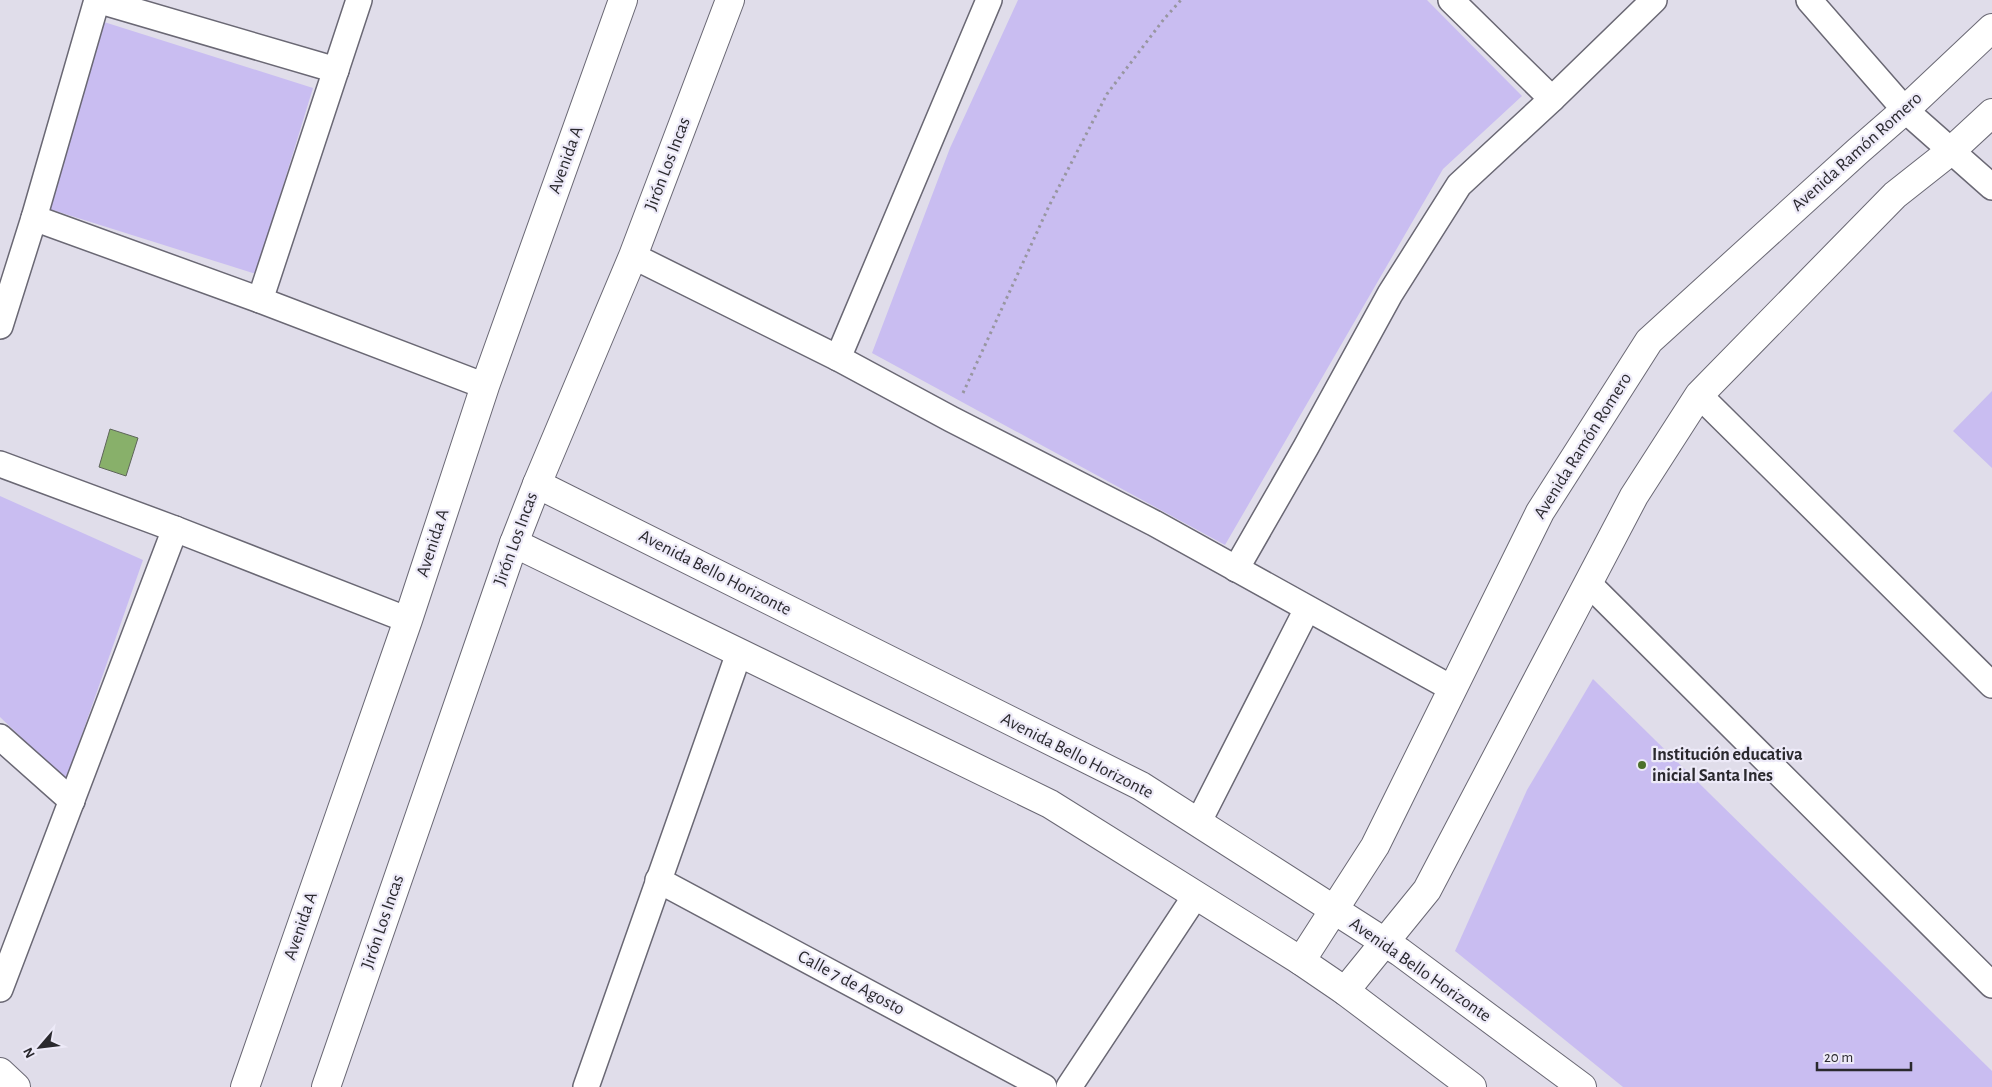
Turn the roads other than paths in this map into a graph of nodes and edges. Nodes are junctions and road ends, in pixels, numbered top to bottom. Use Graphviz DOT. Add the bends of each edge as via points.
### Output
graph roads {
  1 [pos="97,0"];
  2 [pos="359,0"];
  3 [pos="623,0"];
  4 [pos="730,0"];
  5 [pos="988,0"];
  6 [pos="1451,0"];
  7 [pos="1654,0"];
  8 [pos="1809,0"];
  9 [pos="1992,28"];
  10 [pos="336,70"];
  11 [pos="1552,99"];
  12 [pos="1905,110"];
  13 [pos="1992,113"];
  14 [pos="1952,150"];
  15 [pos="1992,187"];
  16 [pos="34,218"];
  17 [pos="634,256"];
  18 [pos="260,300"];
  19 [pos="0,326"];
  20 [pos="838,358"];
  21 [pos="485,386"];
  22 [pos="1699,396"];
  23 [pos="0,464"];
  24 [pos="536,484"];
  25 [pos="175,529"];
  26 [pos="514,543"];
  27 [pos="1236,569"];
  28 [pos="1588,583"];
  29 [pos="1307,609"];
  30 [pos="408,620"];
  31 [pos="739,653"];
  32 [pos="1992,685"];
  33 [pos="1453,689"];
  34 [pos="0,737"];
  35 [pos="72,801"];
  36 [pos="1198,823"];
  37 [pos="658,880"];
  38 [pos="1196,895"];
  39 [pos="1334,910"];
  40 [pos="1384,942"];
  41 [pos="1301,961"];
  42 [pos="1992,985"];
  43 [pos="0,989"];
  44 [pos="1346,991"];
  45 [pos="0,1072"];
  46 [pos="16,1087"];
  47 [pos="245,1087"];
  48 [pos="326,1087"];
  49 [pos="586,1087"];
  50 [pos="1044,1087"];
  51 [pos="1069,1087"];
  52 [pos="1472,1087"];
  53 [pos="1582,1087"];
  1 -- 10 [label="street"];
  1 -- 16 [label="street"];
  2 -- 10 [label="street"];
  3 -- 21 [label="street, Avenida A"];
  4 -- 17 [label="street, Jirón Los Incas"];
  5 -- 20 [label="street"];
  6 -- 11 [label="street"];
  7 -- 11 [label="street"];
  8 -- 12 [label="street"];
  9 -- 12 [label="street, Avenida Ramón Romero"];
  10 -- 18 [label="street"];
  11 -- 27 [label="street" via="1459,185 1390,294"];
  12 -- 14 [label="street"];
  12 -- 33 [label="street, Avenida Ramón Romero" via="1649,341 1540,512"];
  13 -- 14 [label="street"];
  14 -- 15 [label="street"];
  14 -- 22 [label="street" via="1895,195"];
  16 -- 18 [label="street"];
  16 -- 19 [label="street"];
  17 -- 20 [label="street"];
  17 -- 24 [label="street, Jirón Los Incas"];
  18 -- 21 [label="street"];
  20 -- 27 [label="street"];
  21 -- 30 [label="street, Avenida A"];
  22 -- 28 [label="street" via="1634,496"];
  22 -- 32 [label="street"];
  23 -- 25 [label="street"];
  24 -- 26 [label="street, Jirón Los Incas"];
  24 -- 36 [label="street, Avenida Bello Horizonte" via="1141,786"];
  25 -- 30 [label="street"];
  25 -- 35 [label="street"];
  26 -- 31 [label="street"];
  26 -- 48 [label="street, Jirón Los Incas"];
  27 -- 29 [label="street"];
  28 -- 40 [label="street" via="1427,890"];
  28 -- 42 [label="street"];
  29 -- 33 [label="street"];
  29 -- 36 [label="street"];
  30 -- 47 [label="street, Avenida A"];
  31 -- 37 [label="street"];
  31 -- 38 [label="street" via="1050,804"];
  33 -- 39 [label="street, Avenida Ramón Romero" via="1375,846"];
  34 -- 35 [label="street"];
  35 -- 43 [label="street"];
  36 -- 39 [label="street, Avenida Bello Horizonte"];
  37 -- 49 [label="street"];
  37 -- 50 [label="street, Calle 7 de Agosto"];
  38 -- 41 [label="street"];
  38 -- 51 [label="street"];
  39 -- 40 [label="street, Avenida Bello Horizonte"];
  39 -- 41 [label="street, Avenida Ramón Romero"];
  40 -- 44 [label="street"];
  40 -- 53 [label="street, Avenida Bello Horizonte"];
  41 -- 44 [label="street"];
  44 -- 52 [label="street"];
  45 -- 46 [label="street"];
}
